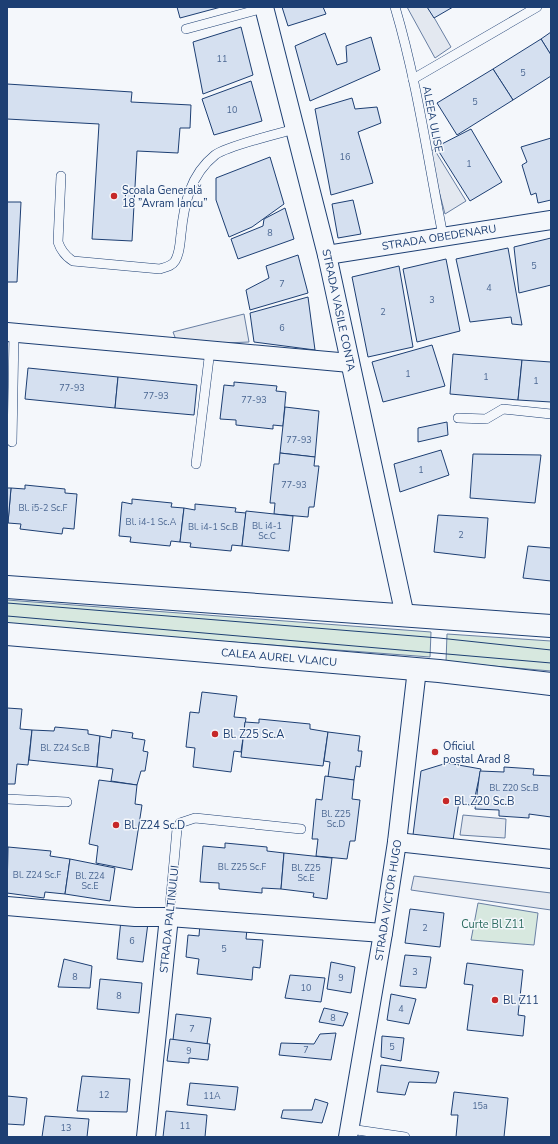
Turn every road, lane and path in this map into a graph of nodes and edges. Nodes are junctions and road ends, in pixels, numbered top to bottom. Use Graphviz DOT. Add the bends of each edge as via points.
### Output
graph roads {
  1 [pos="395,7"];
  2 [pos="537,7"];
  3 [pos="264,8"];
  4 [pos="186,29"];
  5 [pos="413,79"];
  6 [pos="295,129"];
  7 [pos="61,176"];
  8 [pos="551,220"];
  9 [pos="443,236"];
  10 [pos="327,255"];
  11 [pos="11,332"];
  12 [pos="210,350"];
  13 [pos="350,364"];
  14 [pos="551,414"];
  15 [pos="458,418"];
  16 [pos="12,442"];
  17 [pos="196,464"];
  18 [pos="7,588"];
  19 [pos="405,616"];
  20 [pos="551,626"];
  21 [pos="7,634"];
  22 [pos="417,669"];
  23 [pos="551,684"];
  24 [pos="7,799"];
  25 [pos="66,802"];
  26 [pos="301,829"];
  27 [pos="396,842"];
  28 [pos="551,859"];
  29 [pos="7,906"];
  30 [pos="169,917"];
  31 [pos="383,933"];
  32 [pos="349,1133"];
  33 [pos="146,1137"];
  34 [pos="405,1137"];
  1 -- 5 [label="lane, ALEEA ULISE"];
  2 -- 5 [label="lane"];
  3 -- 4 [label="lane"];
  3 -- 6 [label="street, STRADA VASILE CONTA"];
  5 -- 9 [label="lane, ALEEA ULISE"];
  6 -- 7 [label="lane" via="228,149 216,155 204,166 192,184 184,206 175,262 160,269 74,261 67,257 58,242"];
  6 -- 10 [label="street, STRADA VASILE CONTA"];
  8 -- 9 [label="street, STRADA OBEDENARU"];
  9 -- 10 [label="street, STRADA OBEDENARU"];
  10 -- 13 [label="street, STRADA VASILE CONTA"];
  11 -- 12 [label="street"];
  11 -- 16 [label="lane"];
  12 -- 13 [label="street"];
  12 -- 17 [label="lane"];
  13 -- 19 [label="street, STRADA VASILE CONTA"];
  14 -- 15 [label="lane" via="503,410 486,419"];
  18 -- 19 [label="main road"];
  19 -- 20 [label="main road"];
  21 -- 22 [label="main road, CALEA AUREL VLAICU"];
  22 -- 23 [label="main road, CALEA AUREL VLAICU"];
  22 -- 27 [label="street, STRADA VICTOR HUGO"];
  24 -- 25 [label="lane"];
  26 -- 30 [label="lane, STRADA PALTINULUI" via="195,818 180,823"];
  27 -- 28 [label="street"];
  27 -- 31 [label="street, STRADA VICTOR HUGO"];
  29 -- 30 [label="street" via="135,917"];
  30 -- 31 [label="street"];
  30 -- 33 [label="street, STRADA PALTINULUI"];
  31 -- 32 [label="street, STRADA VICTOR HUGO"];
  32 -- 34 [label="lane, STRADA VICTOR HUGO"];
}
